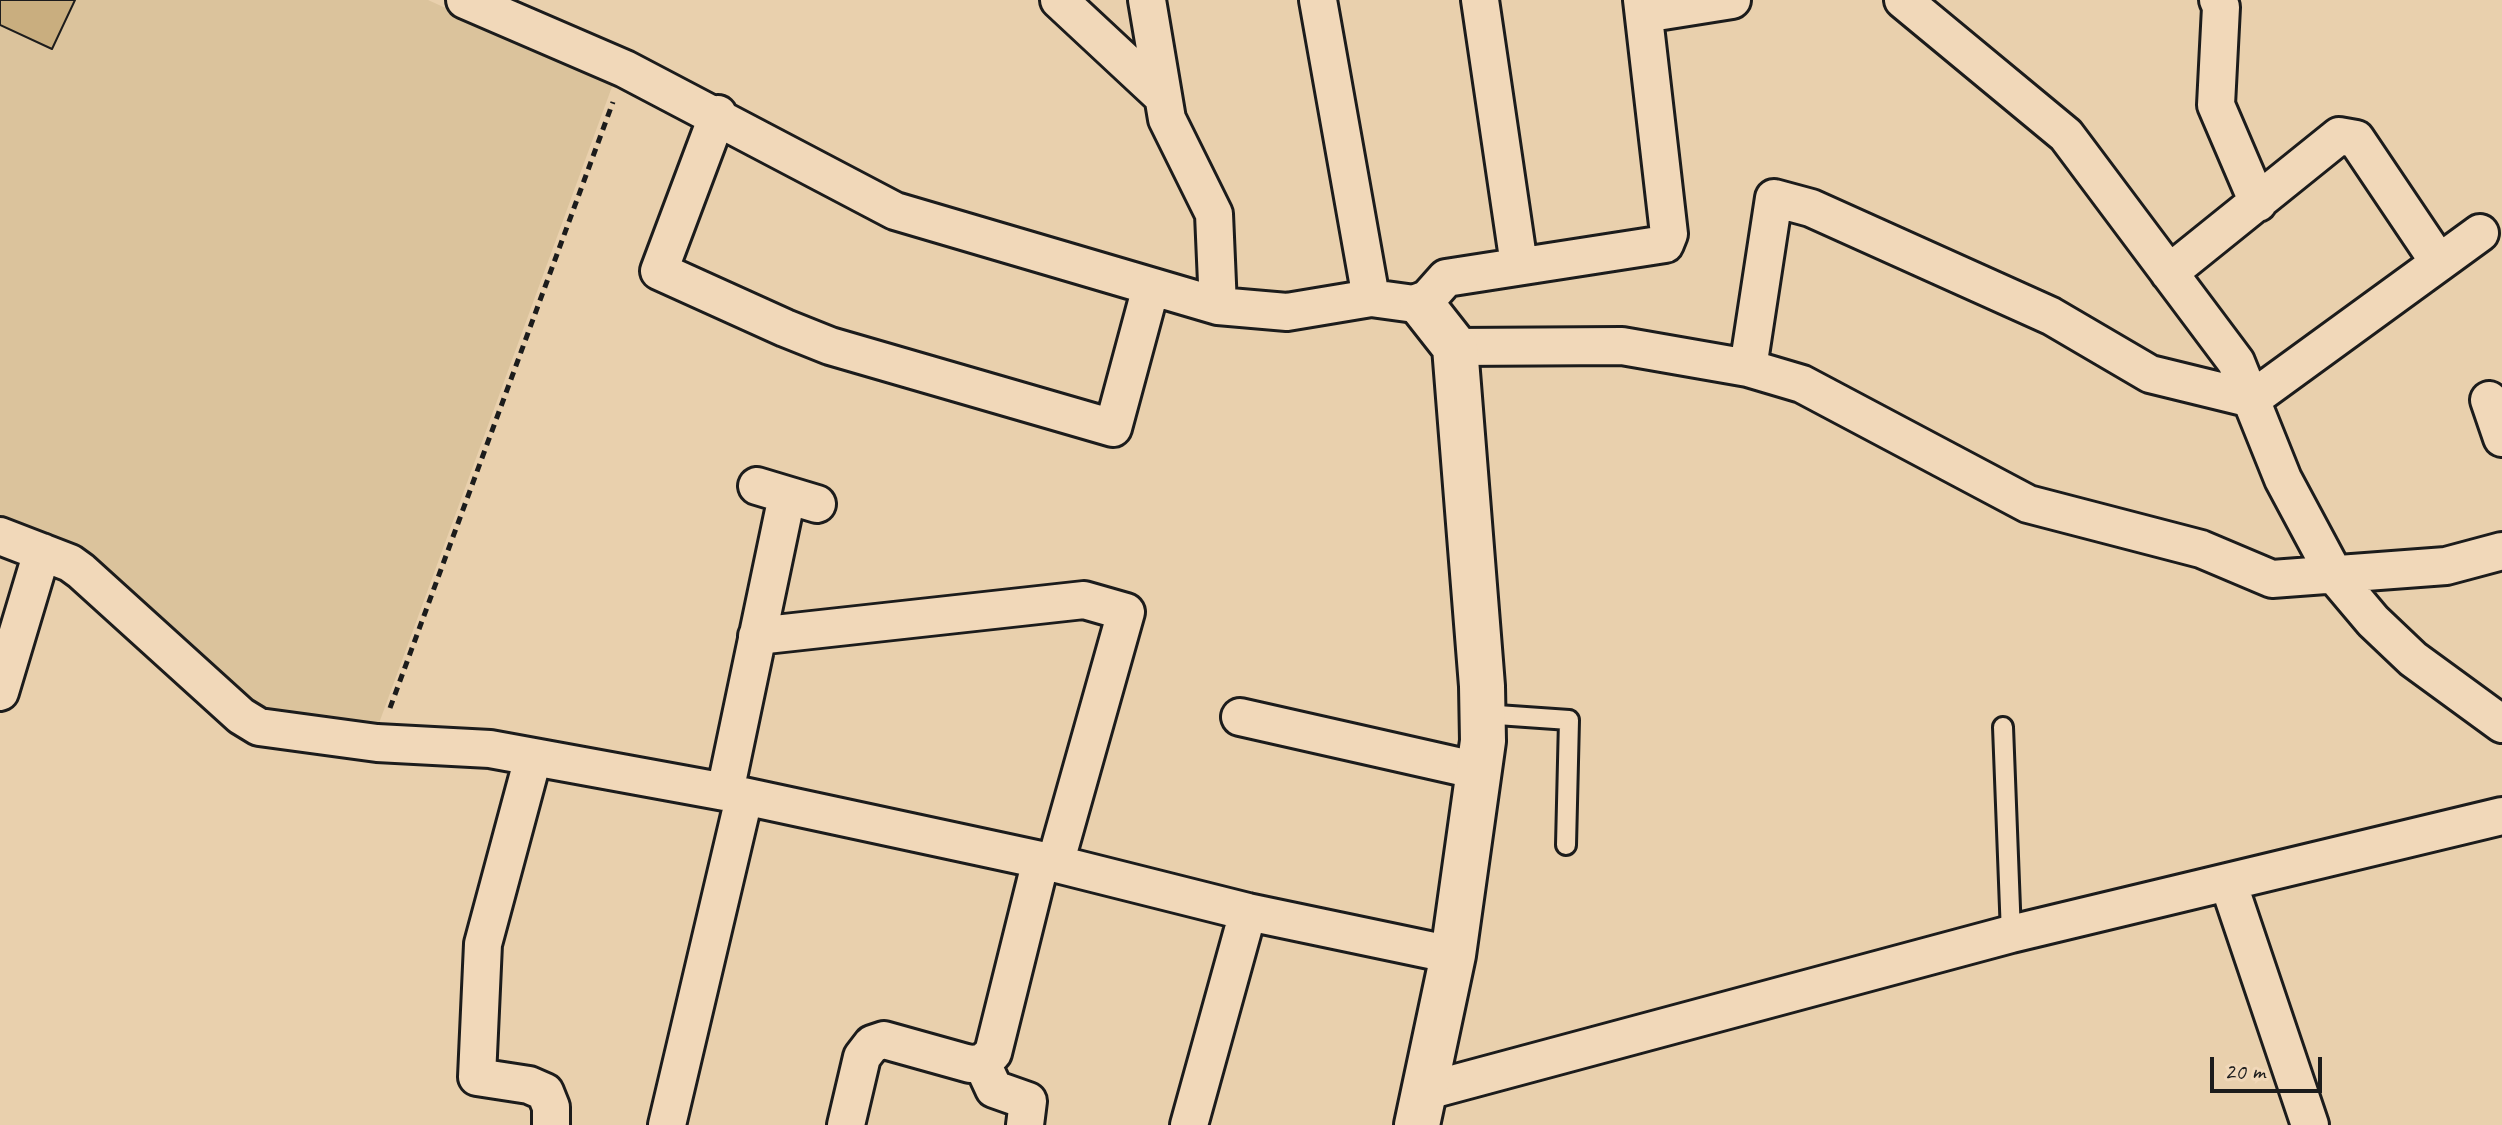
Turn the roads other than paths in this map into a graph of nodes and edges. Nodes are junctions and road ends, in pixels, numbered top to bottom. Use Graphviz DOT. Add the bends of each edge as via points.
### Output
graph roads {
  1 [pos="465,0"];
  2 [pos="1059,0"];
  3 [pos="1147,0"];
  4 [pos="1318,0"];
  5 [pos="1480,0"];
  6 [pos="1732,0"];
  7 [pos="1903,0"];
  8 [pos="2218,0"];
  9 [pos="1643,7"];
  10 [pos="1162,96"];
  11 [pos="718,114"];
  12 [pos="2258,203"];
  13 [pos="2480,233"];
  14 [pos="2438,261"];
  15 [pos="1519,265"];
  16 [pos="2169,273"];
  17 [pos="1151,287"];
  18 [pos="1371,298"];
  19 [pos="1422,305"];
  20 [pos="1218,306"];
  21 [pos="1455,347"];
  22 [pos="1748,368"];
  23 [pos="2252,399"];
  24 [pos="2489,400"];
  25 [pos="2502,438"];
  26 [pos="787,495"];
  27 [pos="0,536"];
  28 [pos="2502,551"];
  29 [pos="42,552"];
  30 [pos="2335,576"];
  31 [pos="757,636"];
  32 [pos="0,692"];
  33 [pos="1483,714"];
  34 [pos="1240,717"];
  35 [pos="2502,724"];
  36 [pos="2003,727"];
  37 [pos="533,758"];
  38 [pos="1479,771"];
  39 [pos="735,795"];
  40 [pos="2502,816"];
  41 [pos="1566,845"];
  42 [pos="1048,862"];
  43 [pos="2228,882"];
  44 [pos="1248,912"];
  45 [pos="2011,934"];
  46 [pos="1453,955"];
  47 [pos="982,1063"];
  48 [pos="1420,1108"];
  49 [pos="551,1125"];
  50 [pos="667,1125"];
  51 [pos="846,1125"];
  52 [pos="1025,1125"];
  53 [pos="1189,1125"];
  54 [pos="2310,1125"];
  1 -- 11 [label="street"];
  2 -- 10 [label="street"];
  3 -- 10 [label="street"];
  4 -- 18 [label="street"];
  5 -- 15 [label="street"];
  6 -- 9 [label="street"];
  7 -- 16 [label="street" via="2066,135"];
  8 -- 12 [label="street" via="2216,105"];
  9 -- 15 [label="street" via="1669,234 1665,244"];
  10 -- 20 [label="street" via="1167,119 1214,214"];
  11 -- 17 [label="street" via="895,211"];
  11 -- 17 [label="street" via="659,271 830,346 1113,428"];
  12 -- 14 [label="street" via="2339,136 2356,139"];
  12 -- 16 [label="street"];
  13 -- 14 [label="street"];
  14 -- 23 [label="street"];
  15 -- 19 [label="street" via="1446,278"];
  16 -- 23 [label="street" via="2236,362"];
  17 -- 20 [label="street"];
  18 -- 19 [label="street"];
  18 -- 20 [label="street" via="1287,312"];
  19 -- 21 [label="street"];
  21 -- 22 [label="street" via="1622,346"];
  21 -- 33 [label="street"];
  22 -- 23 [label="street" via="1774,198 1811,208 2051,316 2150,374"];
  22 -- 30 [label="street" via="1802,384 2028,504 2201,549 2272,579"];
  23 -- 30 [label="street" via="2283,479"];
  24 -- 25 [label="street"];
  26 -- 31 [label="street"];
  27 -- 29 [label="street"];
  28 -- 30 [label="street" via="2446,566"];
  29 -- 32 [label="street"];
  29 -- 37 [label="street" via="81,571 259,727 377,743 490,749"];
  30 -- 35 [label="street" via="2413,659"];
  31 -- 39 [label="street"];
  31 -- 42 [label="street" via="1084,600 1126,612"];
  33 -- 38 [label="street"];
  33 -- 41 [label="lane" via="1569,720"];
  34 -- 38 [label="street"];
  36 -- 45 [label="lane"];
  37 -- 39 [label="street"];
  37 -- 49 [label="street" via="483,944 477,1077 545,1092"];
  38 -- 46 [label="street"];
  39 -- 42 [label="street"];
  39 -- 50 [label="street"];
  40 -- 43 [label="street"];
  42 -- 44 [label="street"];
  42 -- 47 [label="street" via="993,1053"];
  43 -- 45 [label="street"];
  43 -- 54 [label="street"];
  44 -- 46 [label="street"];
  44 -- 53 [label="street"];
  45 -- 48 [label="street"];
  46 -- 48 [label="street"];
  47 -- 51 [label="street" via="884,1040 872,1044 862,1057"];
  47 -- 52 [label="street" via="994,1089 1028,1101"];
}
